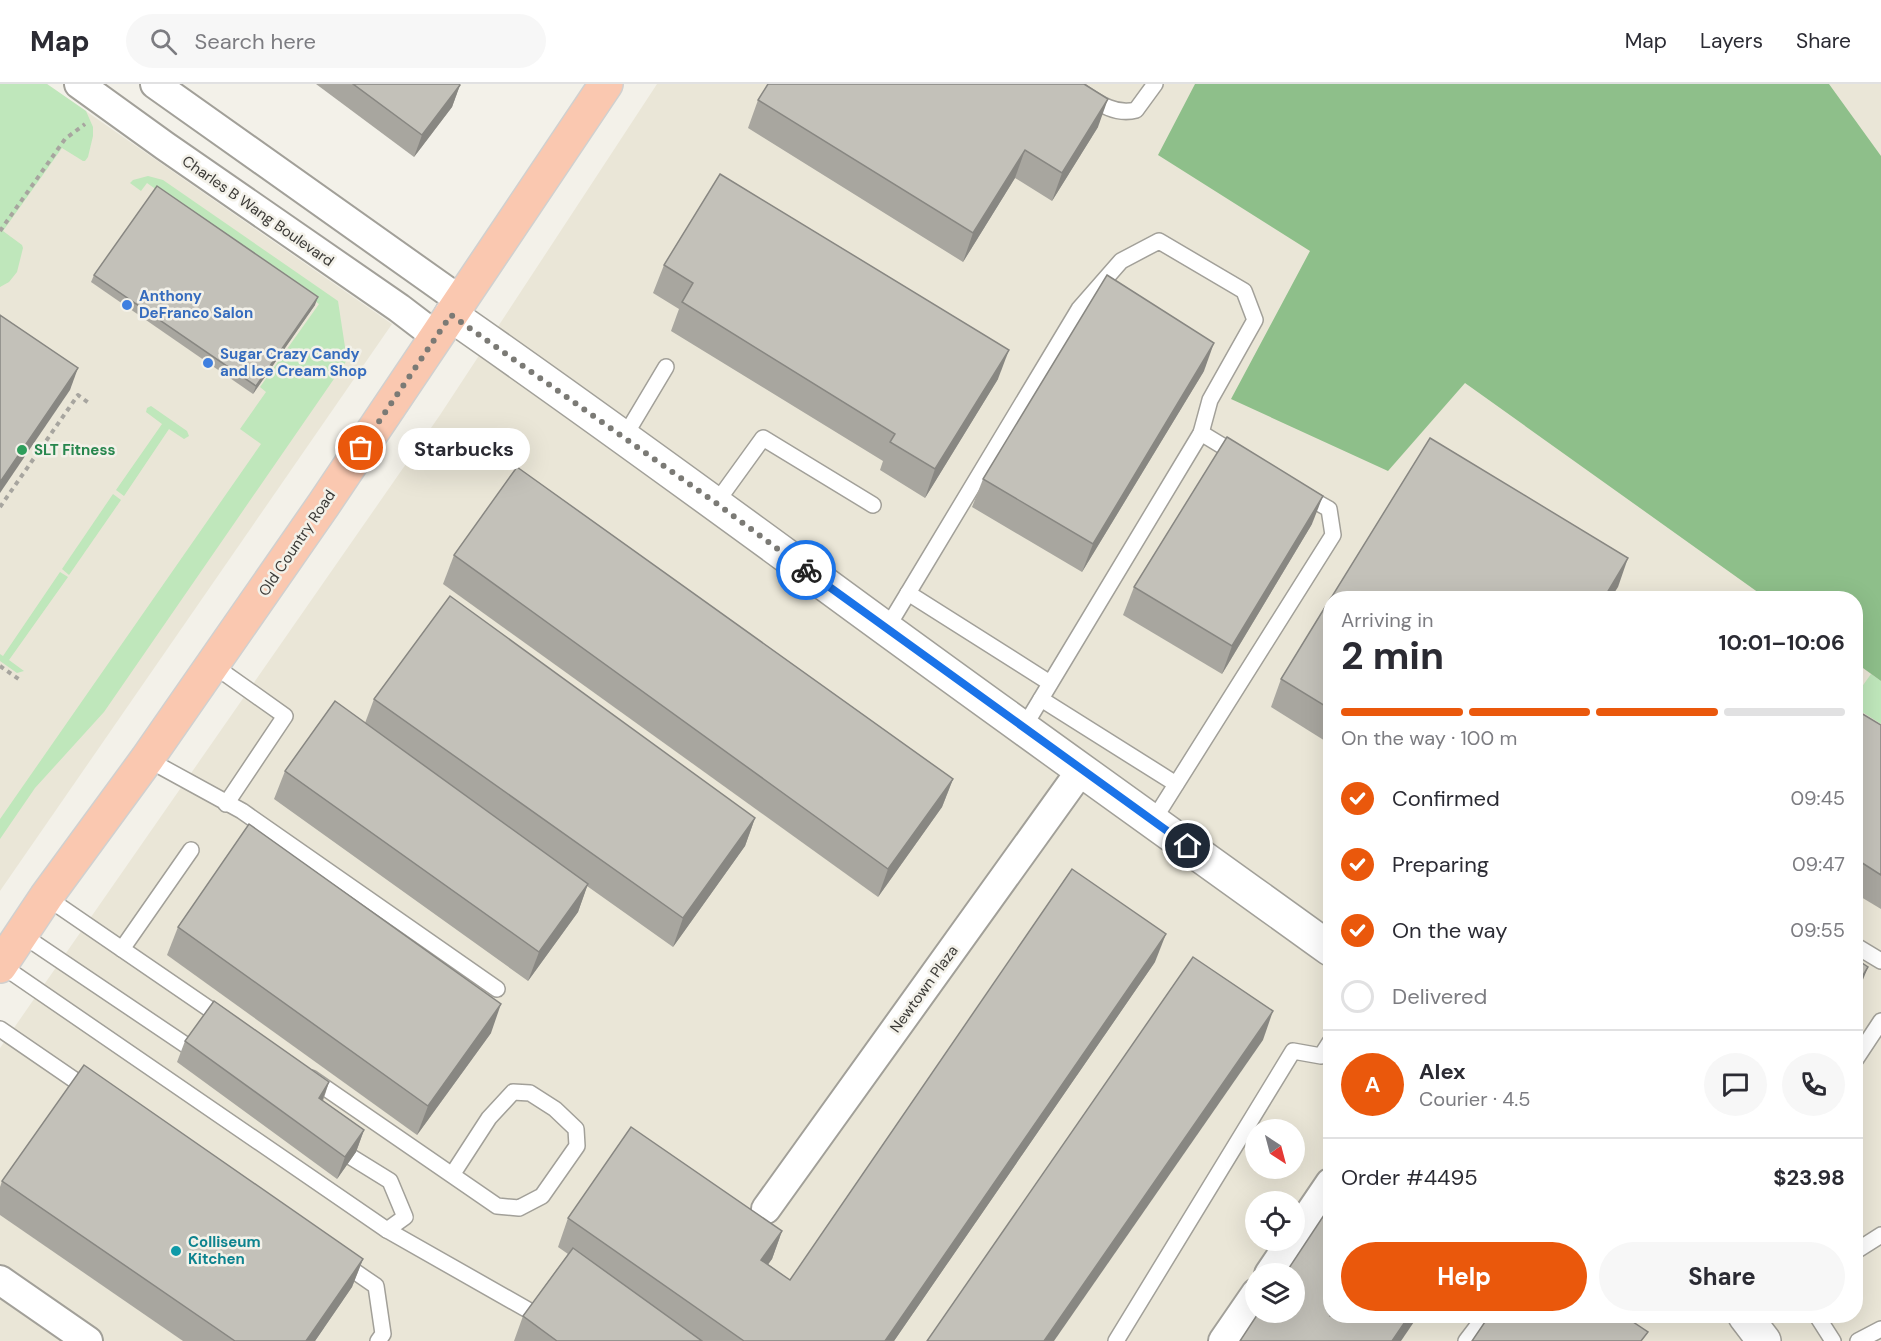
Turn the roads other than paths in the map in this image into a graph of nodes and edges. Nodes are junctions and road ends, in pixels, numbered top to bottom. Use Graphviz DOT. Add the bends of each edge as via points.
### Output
graph roads {
  1 [pos="79,84"];
  2 [pos="606,84"];
  3 [pos="1069,84"];
  4 [pos="1155,84"];
  5 [pos="161,85"];
  6 [pos="134,124"];
  7 [pos="450,318"];
  8 [pos="666,367"];
  9 [pos="1201,434"];
  10 [pos="623,439"];
  11 [pos="1250,463"];
  12 [pos="1289,486"];
  13 [pos="716,503"];
  14 [pos="873,505"];
  15 [pos="908,593"];
  16 [pos="887,628"];
  17 [pos="213,665"];
  18 [pos="1050,683"];
  19 [pos="1041,699"];
  20 [pos="1024,727"];
  21 [pos="147,759"];
  22 [pos="1082,770"];
  23 [pos="1176,784"];
  24 [pos="226,804"];
  25 [pos="1153,821"];
  26 [pos="190,850"];
  27 [pos="46,897"];
  28 [pos="21,934"];
  29 [pos="1323,944"];
  30 [pos="122,949"];
  31 [pos="1863,950"];
  32 [pos="1881,961"];
  33 [pos="0,966"];
  34 [pos="497,988"];
  35 [pos="1881,1021"];
  36 [pos="0,1029"];
  37 [pos="238,1029"];
  38 [pos="1863,1048"];
  39 [pos="1323,1059"];
  40 [pos="214,1065"];
  41 [pos="297,1068"];
  42 [pos="104,1100"];
  43 [pos="322,1138"];
  44 [pos="452,1174"];
  45 [pos="1323,1194"];
  46 [pos="766,1209"];
  47 [pos="1305,1220"];
  48 [pos="387,1230"];
  49 [pos="1881,1235"];
  50 [pos="1863,1247"];
  51 [pos="327,1253"];
  52 [pos="0,1280"];
  53 [pos="1245,1309"];
  54 [pos="535,1314"];
  55 [pos="1480,1323"];
  56 [pos="1750,1323"];
  57 [pos="1821,1323"];
  58 [pos="1881,1329"];
  59 [pos="384,1339"];
  60 [pos="88,1341"];
  61 [pos="1116,1341"];
  62 [pos="1223,1341"];
  63 [pos="1466,1341"];
  64 [pos="1764,1341"];
  65 [pos="1833,1341"];
  66 [pos="1858,1341"];
  1 -- 6 [label="street, Charles B Wang Boulevard"];
  2 -- 7 [label="main road, Old Country Road"];
  3 -- 4 [label="lane" via="1114,111 1128,112 1136,110"];
  5 -- 6 [label="street"];
  5 -- 7 [label="street"];
  6 -- 7 [label="street, Charles B Wang Boulevard" via="399,308"];
  7 -- 10 [label="street"];
  7 -- 17 [label="main road, Old Country Road"];
  8 -- 10 [label="lane"];
  9 -- 11 [label="lane"];
  9 -- 15 [label="lane" via="1210,400 1255,320 1244,291 1159,241 1121,261 1079,309"];
  9 -- 18 [label="lane"];
  10 -- 13 [label="street"];
  12 -- 23 [label="lane" via="1329,509 1333,535"];
  13 -- 14 [label="lane" via="763,438"];
  13 -- 16 [label="street"];
  15 -- 16 [label="lane"];
  15 -- 18 [label="lane"];
  16 -- 20 [label="street"];
  17 -- 21 [label="main road, Old Country Road"];
  17 -- 24 [label="lane" via="285,716"];
  18 -- 19 [label="lane"];
  19 -- 20 [label="lane"];
  19 -- 23 [label="lane"];
  20 -- 22 [label="street"];
  21 -- 24 [label="lane"];
  21 -- 27 [label="main road, Old Country Road"];
  22 -- 25 [label="street"];
  22 -- 46 [label="street, Newtown Plaza"];
  23 -- 25 [label="lane"];
  24 -- 34 [label="lane" via="242,811"];
  25 -- 29 [label="street"];
  26 -- 30 [label="lane"];
  27 -- 28 [label="main road, Old Country Road"];
  27 -- 30 [label="lane"];
  28 -- 33 [label="main road, Old Country Road"];
  28 -- 40 [label="lane"];
  30 -- 37 [label="lane"];
  31 -- 32 [label="lane"];
  33 -- 48 [label="lane"];
  35 -- 38 [label="lane"];
  36 -- 42 [label="lane"];
  39 -- 61 [label="lane" via="1293,1051"];
  41 -- 44 [label="lane"];
  43 -- 48 [label="lane" via="390,1181 405,1217"];
  44 -- 44 [label="lane" via="497,1206 519,1208 542,1196 577,1146 576,1129 530,1093 513,1092 489,1119"];
  45 -- 47 [label="street"];
  48 -- 54 [label="lane"];
  49 -- 50 [label="lane"];
  51 -- 59 [label="lane" via="376,1286"];
  52 -- 60 [label="street"];
  53 -- 62 [label="street"];
  55 -- 63 [label="lane"];
  56 -- 64 [label="street"];
  57 -- 65 [label="lane"];
  58 -- 66 [label="lane"];
}
